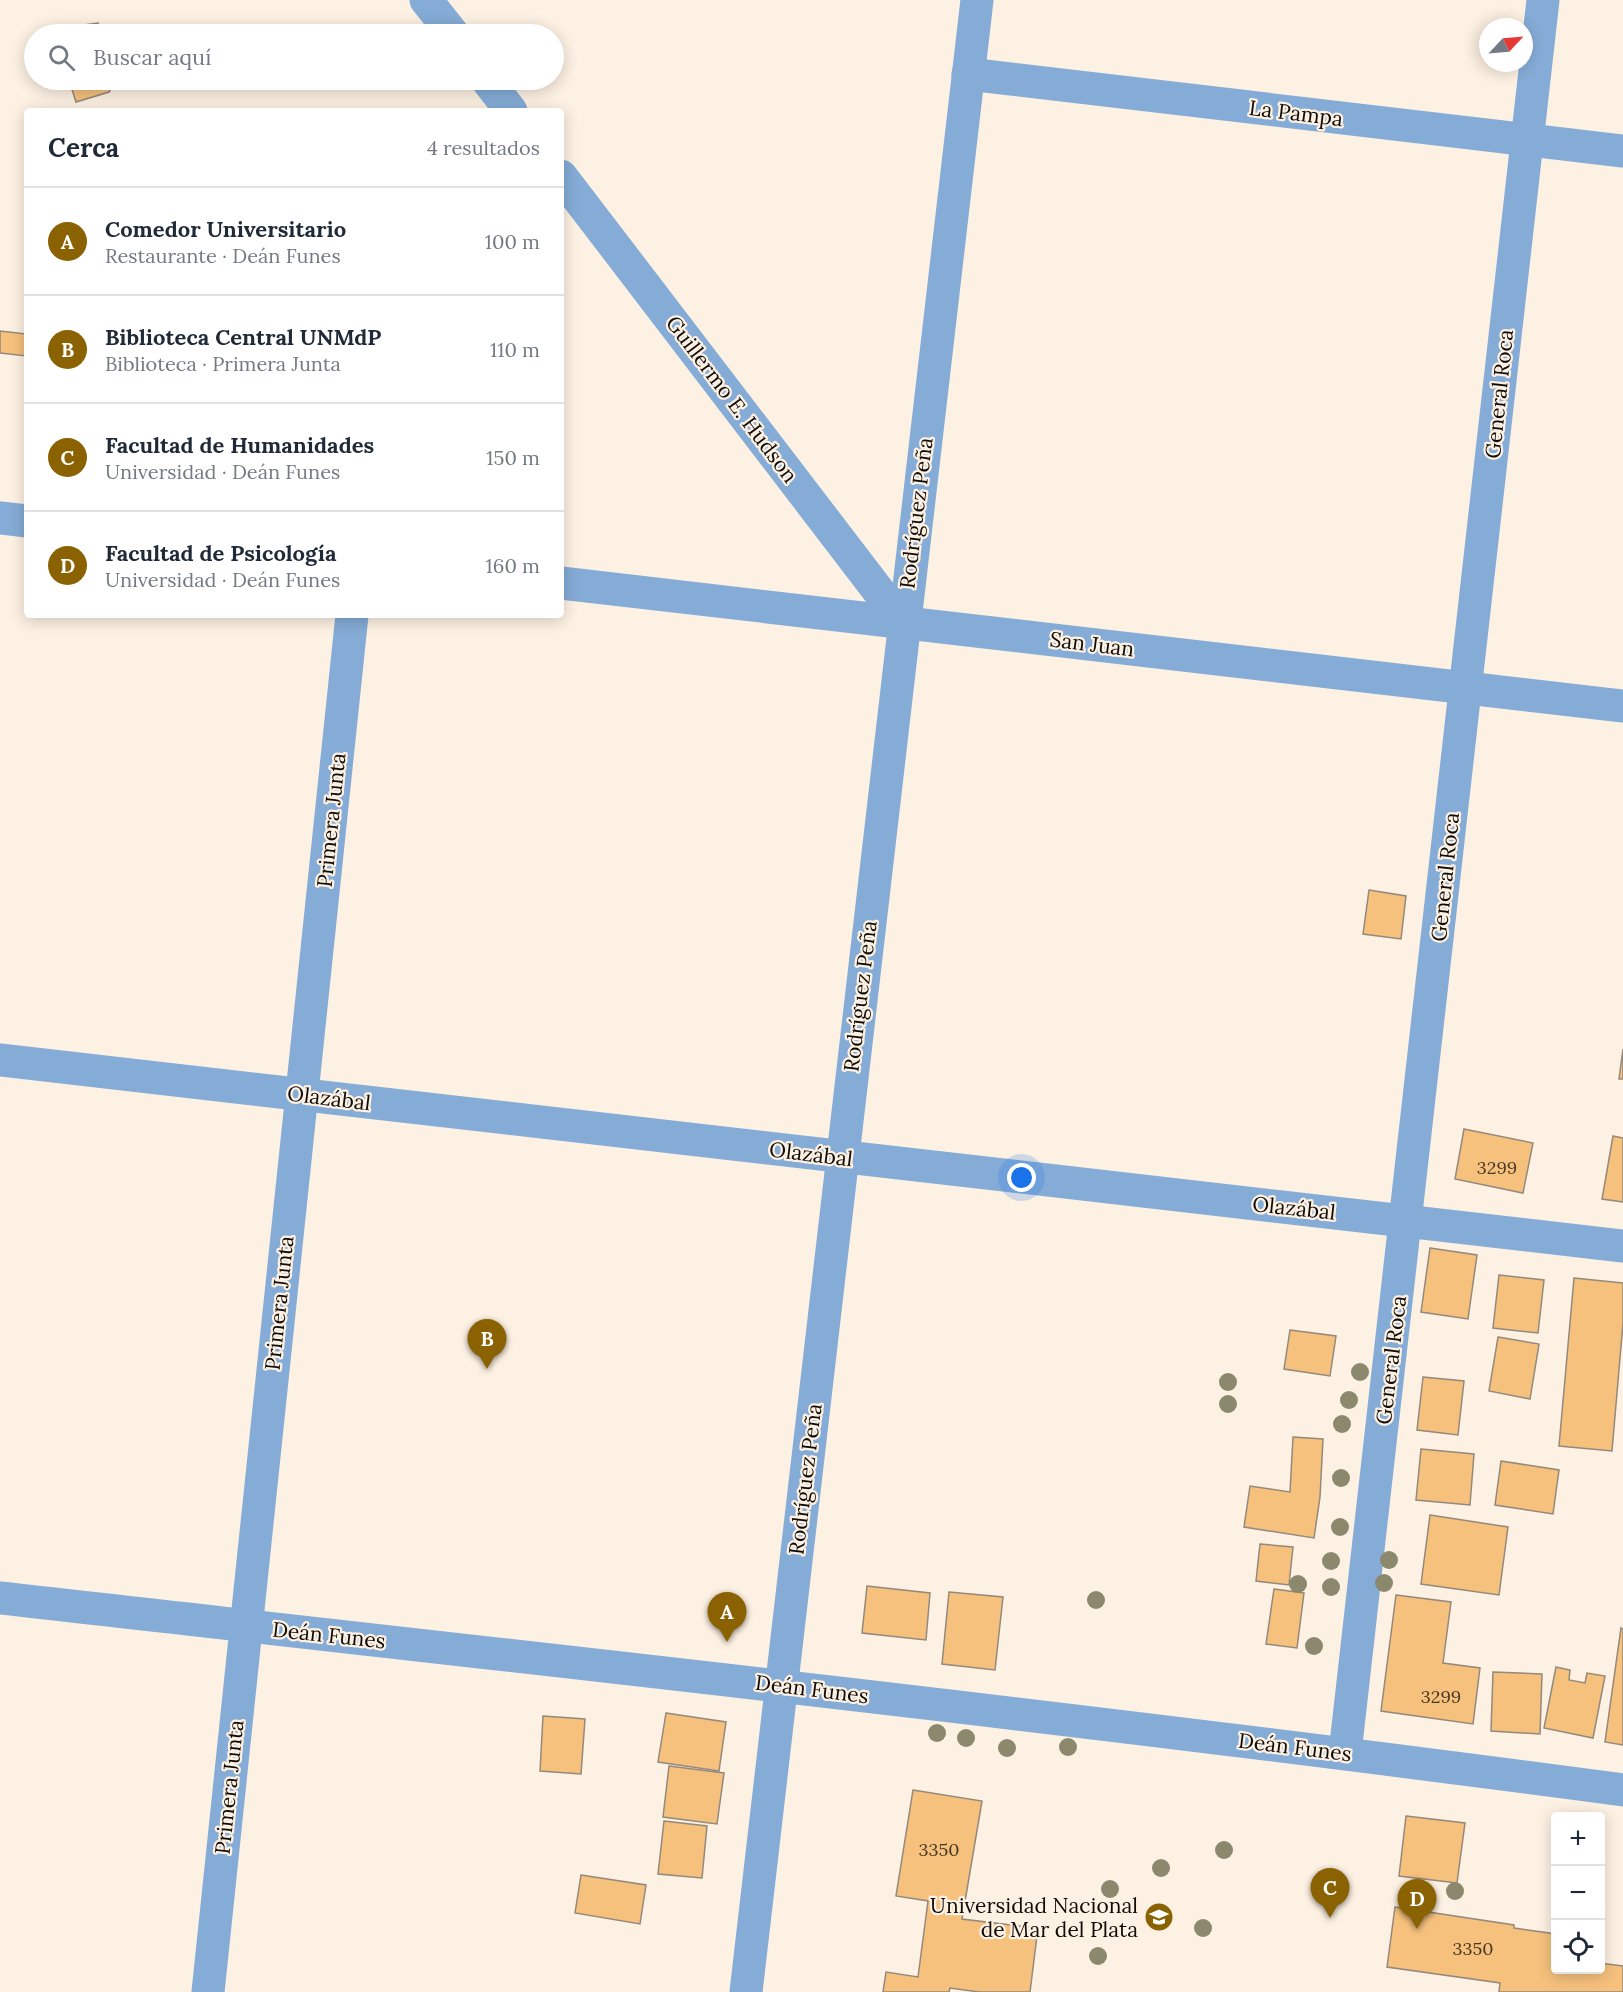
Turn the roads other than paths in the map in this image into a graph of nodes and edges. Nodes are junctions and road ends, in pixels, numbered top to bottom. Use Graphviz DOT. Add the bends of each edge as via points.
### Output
graph roads {
  1 [pos="426,0"];
  2 [pos="976,0"];
  3 [pos="1543,0"];
  4 [pos="445,24"];
  5 [pos="968,74"];
  6 [pos="495,90"];
  7 [pos="509,108"];
  8 [pos="1527,140"];
  9 [pos="1623,151"];
  10 [pos="564,180"];
  11 [pos="0,518"];
  12 [pos="24,521"];
  13 [pos="564,583"];
  14 [pos="352,618"];
  15 [pos="903,622"];
  16 [pos="1466,688"];
  17 [pos="1623,706"];
  18 [pos="0,1060"];
  19 [pos="301,1094"];
  20 [pos="842,1157"];
  21 [pos="1407,1220"];
  22 [pos="1623,1246"];
  23 [pos="0,1598"];
  24 [pos="244,1626"];
  25 [pos="781,1685"];
  26 [pos="1345,1753"];
  27 [pos="1623,1790"];
  28 [pos="208,1992"];
  29 [pos="746,1992"];
  1 -- 4 [label="street"];
  2 -- 5 [label="street, Rodríguez Peña"];
  3 -- 8 [label="street, General Roca"];
  5 -- 8 [label="street, La Pampa"];
  5 -- 15 [label="street, Rodríguez Peña"];
  6 -- 7 [label="street"];
  8 -- 9 [label="street, La Pampa"];
  8 -- 16 [label="street, General Roca"];
  10 -- 15 [label="street, Guillermo E. Hudson"];
  11 -- 12 [label="street"];
  13 -- 15 [label="street, San Juan"];
  14 -- 19 [label="street, Primera Junta"];
  15 -- 16 [label="street, San Juan"];
  15 -- 20 [label="street, Rodríguez Peña"];
  16 -- 17 [label="street, San Juan"];
  16 -- 21 [label="street, General Roca"];
  18 -- 19 [label="street, Olazábal"];
  19 -- 20 [label="street, Olazábal"];
  19 -- 24 [label="street, Primera Junta"];
  20 -- 21 [label="street, Olazábal"];
  20 -- 25 [label="street, Rodríguez Peña"];
  21 -- 22 [label="street, Olazábal"];
  21 -- 26 [label="street, General Roca"];
  23 -- 24 [label="street, Deán Funes"];
  24 -- 25 [label="street, Deán Funes"];
  24 -- 28 [label="street, Primera Junta"];
  25 -- 26 [label="street, Deán Funes"];
  25 -- 29 [label="street, Rodríguez Peña"];
  26 -- 27 [label="street, Deán Funes"];
}
